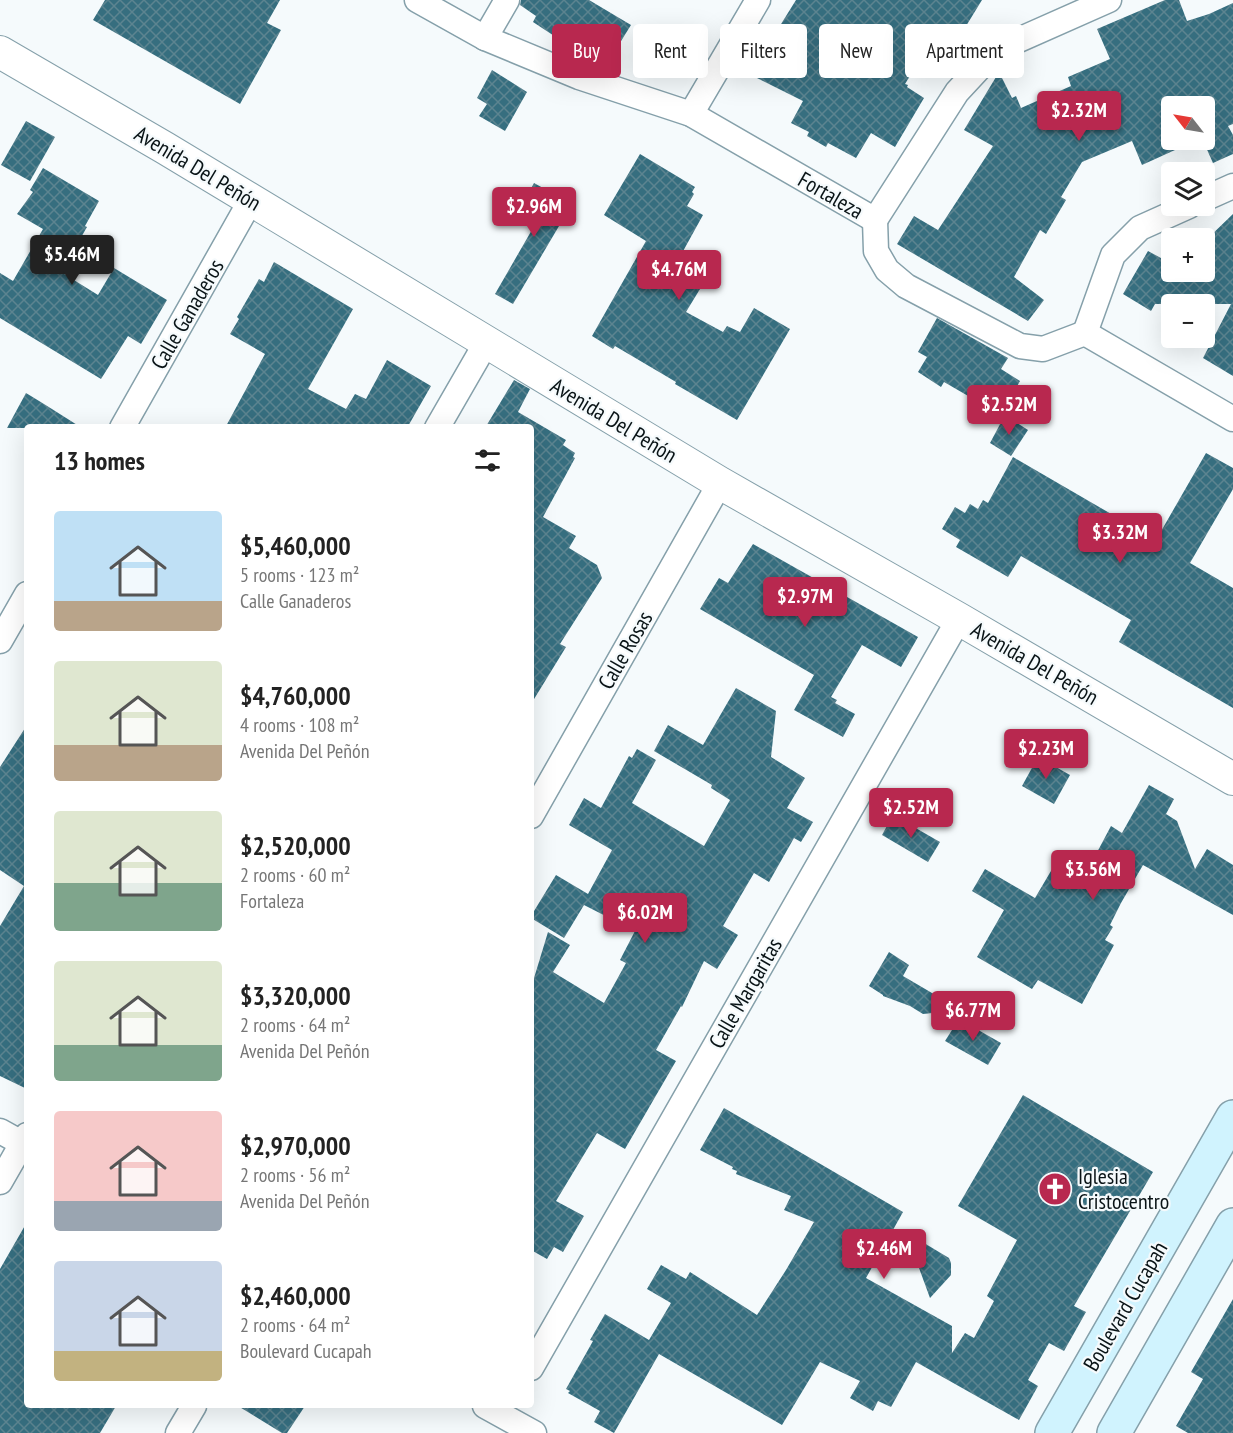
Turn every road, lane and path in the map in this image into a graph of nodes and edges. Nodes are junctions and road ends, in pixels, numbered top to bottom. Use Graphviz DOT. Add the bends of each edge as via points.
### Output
graph roads {
  1 [pos="417,0"];
  2 [pos="507,0"];
  3 [pos="758,0"];
  4 [pos="1108,0"];
  5 [pos="485,38"];
  6 [pos="0,52"];
  7 [pos="691,114"];
  8 [pos="1233,186"];
  9 [pos="1215,194"];
  10 [pos="251,200"];
  11 [pos="1167,216"];
  12 [pos="875,220"];
  13 [pos="1086,333"];
  14 [pos="486,343"];
  15 [pos="1233,419"];
  16 [pos="124,424"];
  17 [pos="439,424"];
  18 [pos="720,483"];
  19 [pos="24,599"];
  20 [pos="959,619"];
  21 [pos="0,641"];
  22 [pos="1233,778"];
  23 [pos="534,811"];
  24 [pos="1233,1117"];
  25 [pos="0,1131"];
  26 [pos="24,1141"];
  27 [pos="24,1143"];
  28 [pos="0,1182"];
  29 [pos="1233,1225"];
  30 [pos="534,1363"];
  31 [pos="193,1408"];
  32 [pos="498,1415"];
  33 [pos="178,1433"];
  34 [pos="534,1433"];
  35 [pos="1052,1433"];
  36 [pos="1114,1433"];
  1 -- 5 [label="street, Fortaleza"];
  2 -- 5 [label="street"];
  3 -- 7 [label="street"];
  4 -- 12 [label="street" via="996,50 957,92"];
  5 -- 7 [label="street, Fortaleza" via="579,77"];
  6 -- 10 [label="street, Avenida Del Peñón"];
  7 -- 12 [label="street, Fortaleza"];
  8 -- 9 [label="street"];
  10 -- 14 [label="street, Avenida Del Peñón"];
  10 -- 16 [label="street, Calle Ganaderos"];
  11 -- 13 [label="street" via="1140,228 1113,255"];
  12 -- 13 [label="street, Fortaleza" via="876,251 887,270 906,286 1020,346 1043,349"];
  13 -- 15 [label="street"];
  14 -- 17 [label="street"];
  14 -- 18 [label="street, Avenida Del Peñón"];
  18 -- 20 [label="street, Avenida Del Peñón"];
  18 -- 23 [label="street, Calle Rosas"];
  19 -- 21 [label="street"];
  20 -- 22 [label="street, Avenida Del Peñón"];
  20 -- 30 [label="street, Calle Margaritas"];
  24 -- 35 [label="main road, Boulevard Cucapah"];
  25 -- 26 [label="street"];
  27 -- 28 [label="street"];
  29 -- 36 [label="main road"];
  31 -- 33 [label="street"];
  32 -- 34 [label="street"];
}
